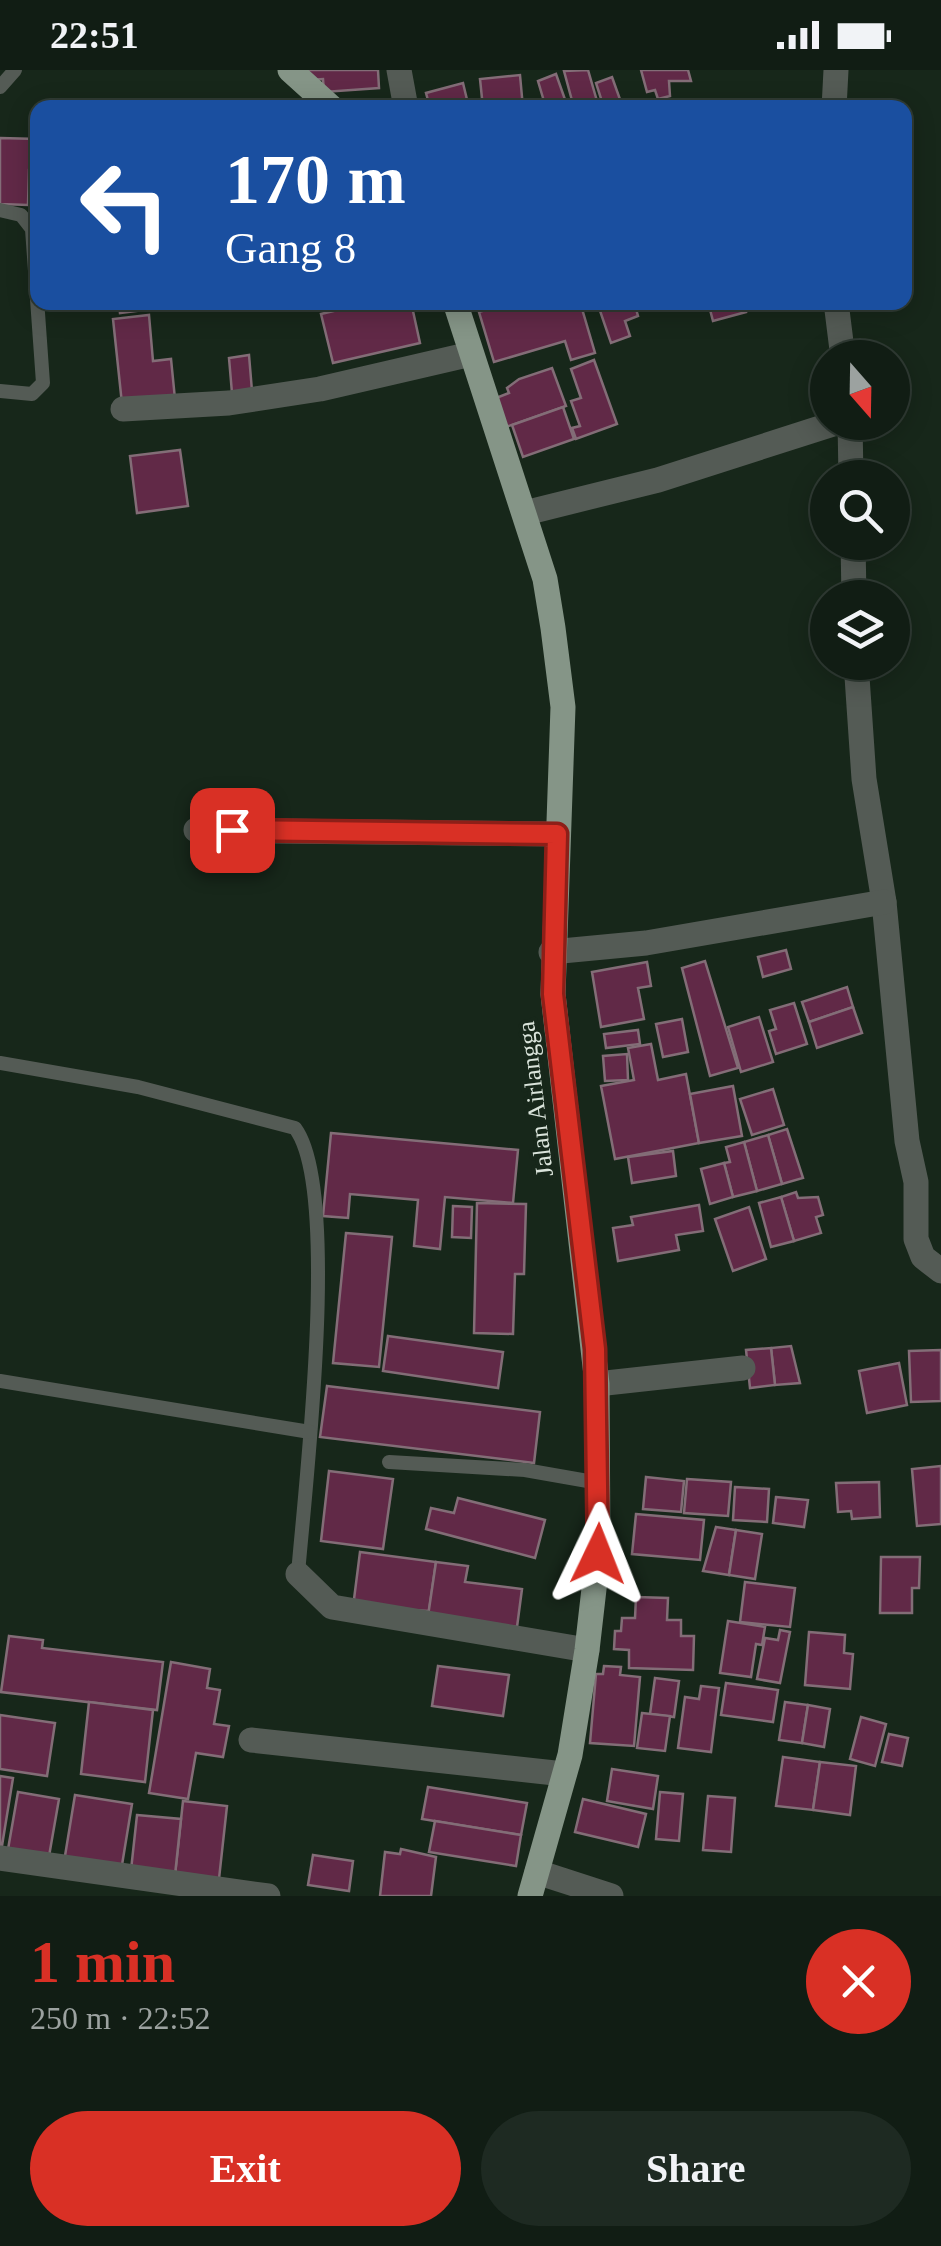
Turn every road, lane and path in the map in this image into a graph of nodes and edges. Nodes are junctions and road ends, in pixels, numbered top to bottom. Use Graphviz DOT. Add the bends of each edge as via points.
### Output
graph roads {
  1 [pos="15,70"];
  2 [pos="290,70"];
  3 [pos="400,70"];
  4 [pos="836,70"];
  5 [pos="0,87"];
  6 [pos="323,100"];
  7 [pos="405,100"];
  8 [pos="834,100"];
  9 [pos="0,210"];
  10 [pos="30,226"];
  11 [pos="38,310"];
  12 [pos="457,310"];
  13 [pos="837,310"];
  14 [pos="841,340"];
  15 [pos="470,354"];
  16 [pos="0,391"];
  17 [pos="123,409"];
  18 [pos="810,431"];
  19 [pos="525,512"];
  20 [pos="857,680"];
  21 [pos="196,830"];
  22 [pos="557,834"];
  23 [pos="884,902"];
  24 [pos="551,952"];
  25 [pos="0,1063"];
  26 [pos="941,1271"];
  27 [pos="743,1368"];
  28 [pos="0,1381"];
  29 [pos="597,1384"];
  30 [pos="310,1432"];
  31 [pos="390,1462"];
  32 [pos="600,1483"];
  33 [pos="298,1574"];
  34 [pos="587,1650"];
  35 [pos="252,1740"];
  36 [pos="564,1774"];
  37 [pos="0,1858"];
  38 [pos="534,1884"];
  39 [pos="268,1896"];
  40 [pos="611,1896"];
  1 -- 5 [label="lane"];
  2 -- 6 [label="main road"];
  3 -- 7 [label="street"];
  4 -- 8 [label="street"];
  9 -- 10 [label="lane" via="22,214"];
  11 -- 16 [label="lane" via="43,383 32,394"];
  12 -- 15 [label="main road, Jalan Airlangga"];
  13 -- 14 [label="street"];
  15 -- 17 [label="street" via="229,404"];
  15 -- 19 [label="main road, Jalan Airlangga"];
  18 -- 19 [label="street" via="658,480"];
  19 -- 22 [label="main road, Jalan Airlangga" via="545,580 562,707"];
  20 -- 23 [label="street" via="864,779"];
  21 -- 22 [label="street"];
  22 -- 24 [label="main road, Jalan Airlangga"];
  23 -- 24 [label="street" via="646,943"];
  23 -- 26 [label="street" via="916,1182 916,1239 923,1257"];
  24 -- 29 [label="main road, Jalan Airlangga"];
  25 -- 30 [label="lane" via="138,1087 296,1128 318,1188"];
  27 -- 29 [label="street"];
  28 -- 30 [label="lane"];
  29 -- 32 [label="main road, Jalan Airlangga"];
  30 -- 33 [label="lane"];
  31 -- 32 [label="lane" via="525,1470"];
  32 -- 34 [label="main road, Jalan Airlangga"];
  33 -- 34 [label="street" via="332,1607"];
  34 -- 36 [label="main road, Jalan Airlangga"];
  35 -- 36 [label="street"];
  36 -- 38 [label="main road, Jalan Airlangga"];
  37 -- 39 [label="street"];
  38 -- 40 [label="street"];
}
